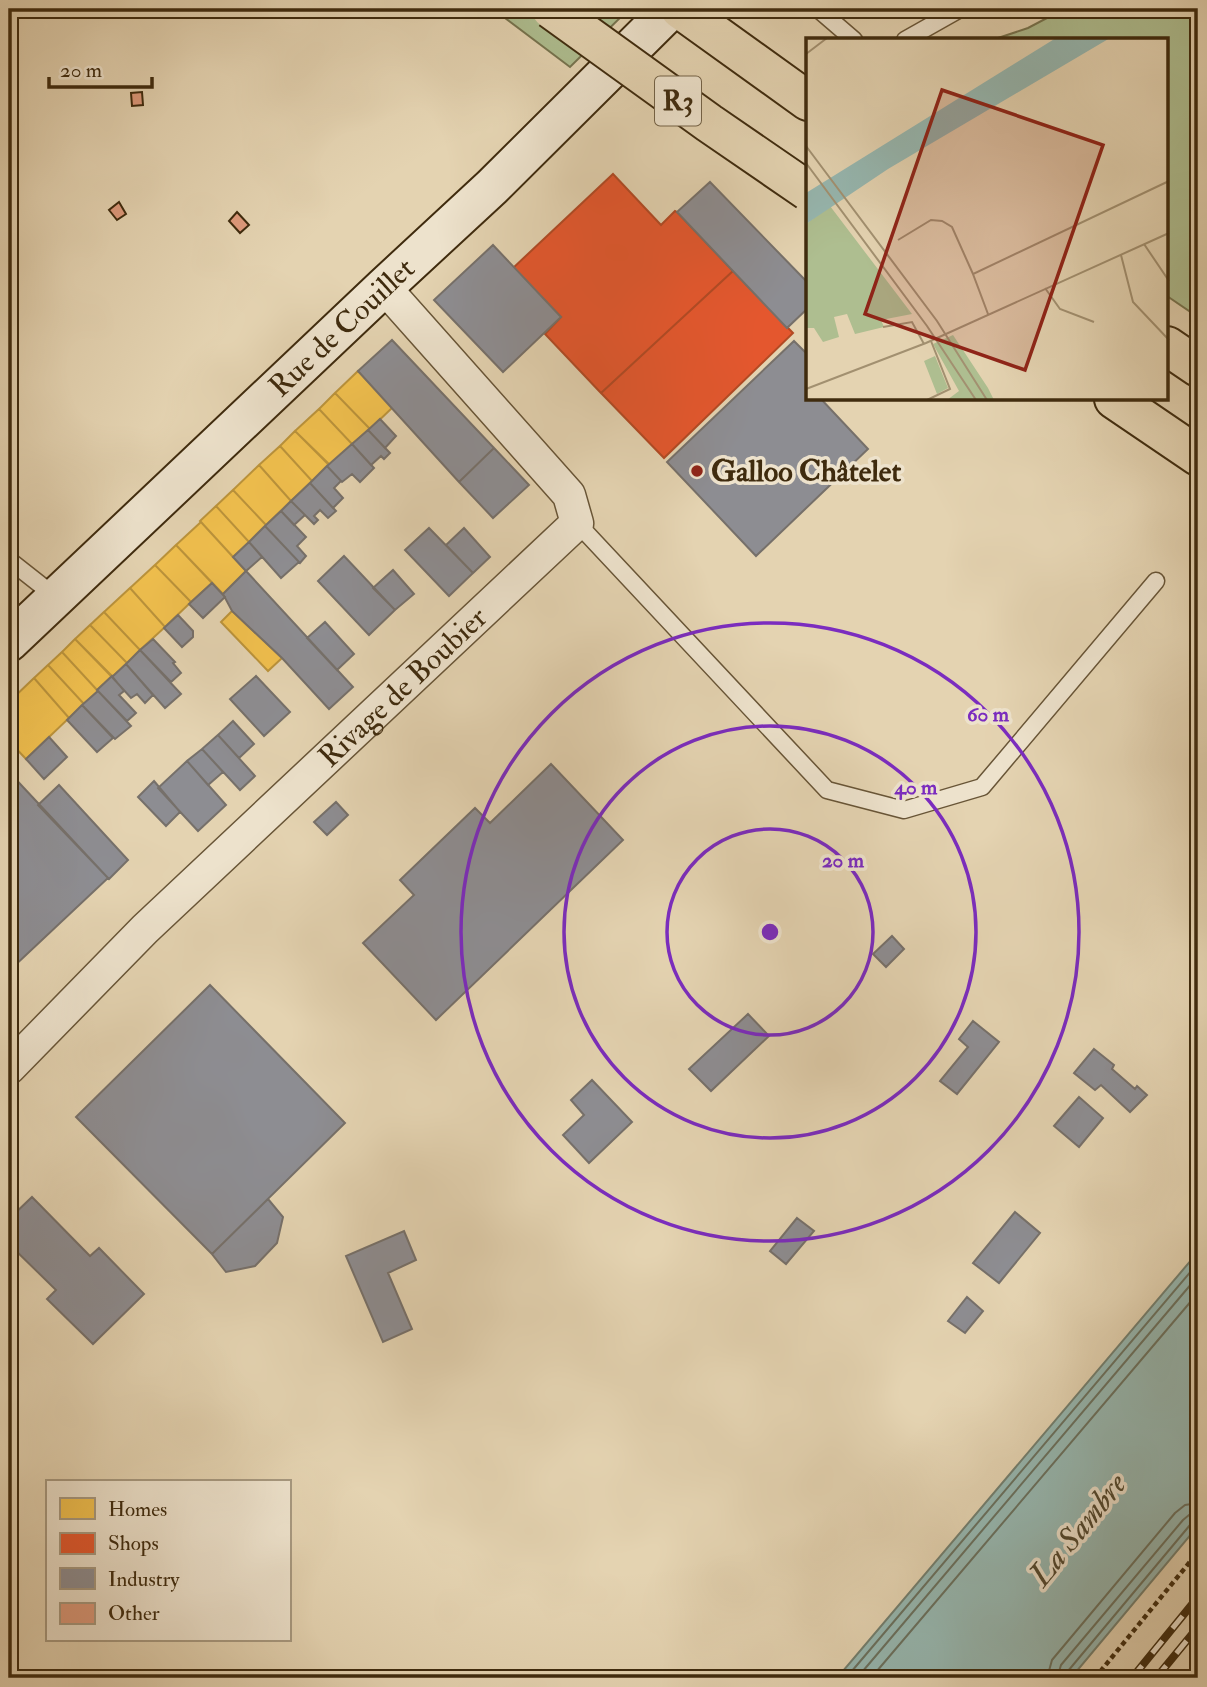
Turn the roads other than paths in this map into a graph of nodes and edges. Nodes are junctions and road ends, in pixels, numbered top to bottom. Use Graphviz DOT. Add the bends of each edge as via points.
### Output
graph roads {
  1 [pos="551,9"];
  2 [pos="671,9"];
  3 [pos="680,9"];
  4 [pos="818,9"];
  5 [pos="960,9"];
  6 [pos="852,38"];
  7 [pos="909,38"];
  8 [pos="806,100"];
  9 [pos="806,190"];
  10 [pos="384,287"];
  11 [pos="1168,347"];
  12 [pos="1198,367"];
  13 [pos="1117,401"];
  14 [pos="1198,456"];
  15 [pos="577,523"];
  16 [pos="9,560"];
  17 [pos="1156,581"];
  18 [pos="57,598"];
  19 [pos="9,642"];
  20 [pos="9,1068"];
  1 -- 9 [label="highway, R3, bridge"];
  2 -- 10 [label="main road, Rue de Couillet"];
  3 -- 8 [label="highway, R3"];
  4 -- 6 [label="lane"];
  5 -- 7 [label="lane"];
  10 -- 15 [label="street" via="569,495"];
  10 -- 18 [label="main road, Rue de Couillet"];
  11 -- 12 [label="highway"];
  13 -- 14 [label="highway"];
  15 -- 17 [label="lane" via="827,789 904,810 982,787"];
  15 -- 20 [label="street, Rivage de Boubier" via="145,929"];
  16 -- 18 [label="lane"];
  18 -- 19 [label="main road, Rue de Couillet"];
}
